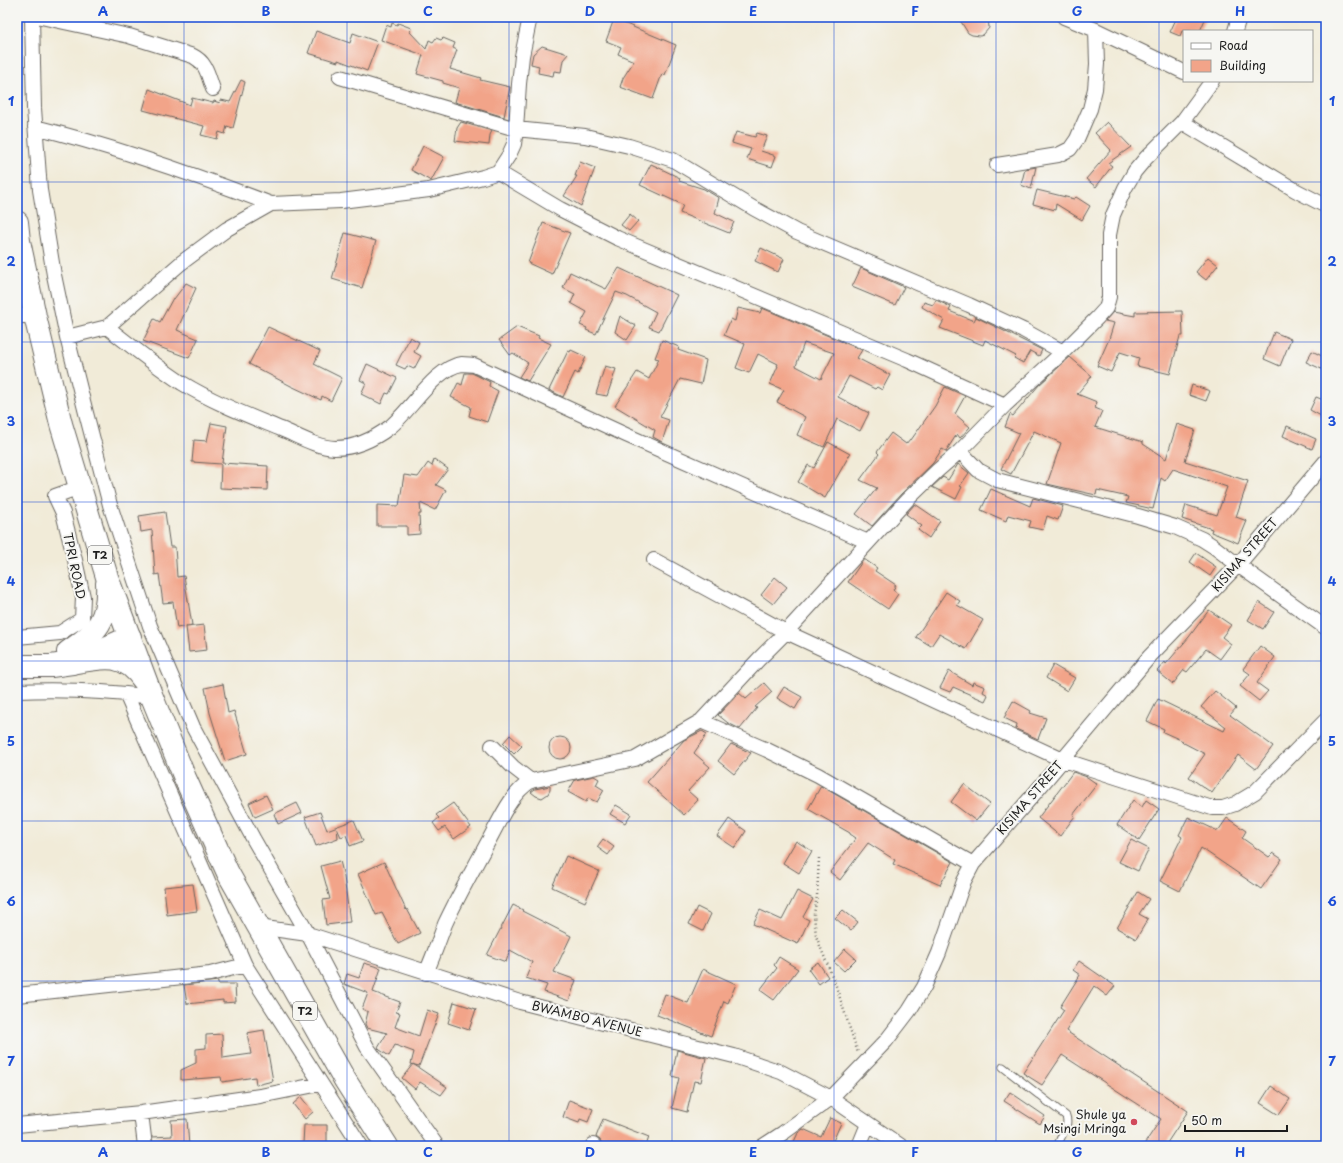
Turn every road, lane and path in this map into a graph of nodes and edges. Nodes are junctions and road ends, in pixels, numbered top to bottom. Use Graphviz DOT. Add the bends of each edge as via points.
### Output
graph roads {
  1 [pos="32,17"];
  2 [pos="40,17"];
  3 [pos="530,17"];
  4 [pos="1064,17"];
  5 [pos="1239,17"];
  6 [pos="1096,30"];
  7 [pos="1235,30"];
  8 [pos="1183,72"];
  9 [pos="340,77"];
  10 [pos="1208,82"];
  11 [pos="213,89"];
  12 [pos="1182,122"];
  13 [pos="35,127"];
  14 [pos="516,130"];
  15 [pos="996,165"];
  16 [pos="498,172"];
  17 [pos="271,204"];
  18 [pos="1326,206"];
  19 [pos="17,222"];
  20 [pos="26,316"];
  21 [pos="107,327"];
  22 [pos="67,337"];
  23 [pos="1062,352"];
  24 [pos="1005,404"];
  25 [pos="960,451"];
  26 [pos="1326,461"];
  27 [pos="80,487"];
  28 [pos="868,542"];
  29 [pos="654,560"];
  30 [pos="1238,565"];
  31 [pos="107,577"];
  32 [pos="1326,628"];
  33 [pos="128,631"];
  34 [pos="786,632"];
  35 [pos="17,637"];
  36 [pos="70,658"];
  37 [pos="17,665"];
  38 [pos="17,691"];
  39 [pos="126,694"];
  40 [pos="151,694"];
  41 [pos="1326,720"];
  42 [pos="700,721"];
  43 [pos="492,746"];
  44 [pos="1063,760"];
  45 [pos="531,782"];
  46 [pos="819,858"];
  47 [pos="973,864"];
  48 [pos="258,927"];
  49 [pos="308,934"];
  50 [pos="245,966"];
  51 [pos="426,973"];
  52 [pos="17,996"];
  53 [pos="862,1064"];
  54 [pos="1003,1067"];
  55 [pos="320,1084"];
  56 [pos="831,1098"];
  57 [pos="142,1113"];
  58 [pos="868,1124"];
  59 [pos="17,1125"];
  60 [pos="145,1146"];
  61 [pos="361,1146"];
  62 [pos="387,1146"];
  63 [pos="437,1146"];
  64 [pos="763,1146"];
  65 [pos="859,1146"];
  66 [pos="901,1146"];
  67 [pos="1058,1146"];
  1 -- 13 [label="street"];
  2 -- 11 [label="street" via="129,36 193,56 200,59 205,66"];
  3 -- 14 [label="street" via="522,56"];
  4 -- 6 [label="street"];
  5 -- 7 [label="street"];
  6 -- 8 [label="street"];
  6 -- 15 [label="street" via="1095,89 1087,115 1070,149 1058,155"];
  9 -- 14 [label="street"];
  10 -- 12 [label="street"];
  12 -- 18 [label="street"];
  12 -- 23 [label="street" via="1146,158 1125,188 1113,215 1109,235 1109,297 1106,308"];
  13 -- 17 [label="street" via="185,171"];
  13 -- 22 [label="street" via="40,190"];
  14 -- 16 [label="street" via="514,144"];
  14 -- 23 [label="street" via="585,136 673,160 797,232 969,305 1023,330"];
  16 -- 17 [label="street" via="428,190 342,201"];
  16 -- 24 [label="street" via="560,209 617,238 908,360"];
  17 -- 21 [label="street" via="227,229 181,263"];
  19 -- 20 [label="main road, T2"];
  20 -- 27 [label="main road, T2"];
  21 -- 22 [label="street"];
  21 -- 28 [label="street" via="183,383 227,407 316,444 334,448 368,442 391,426 430,383 449,368 462,364 474,365"];
  22 -- 49 [label="street" via="110,505 150,626 192,727"];
  23 -- 24 [label="street"];
  24 -- 25 [label="street"];
  25 -- 28 [label="street" via="907,500"];
  25 -- 30 [label="street" via="978,470 997,480 1175,527 1207,542"];
  26 -- 30 [label="street, KISIMA STREET"];
  27 -- 31 [label="main road, T2"];
  27 -- 35 [label="street, TPRI ROAD" via="55,496 63,513 75,560 83,597 82,619 60,633"];
  28 -- 34 [label="street"];
  29 -- 34 [label="street"];
  30 -- 32 [label="street"];
  30 -- 44 [label="street, KISIMA STREET" via="1150,656"];
  31 -- 33 [label="main road, T2"];
  31 -- 36 [label="main road" via="107,600 101,622 96,631"];
  33 -- 36 [label="main road"];
  33 -- 40 [label="main road, T2"];
  34 -- 42 [label="street"];
  34 -- 44 [label="street"];
  36 -- 37 [label="main road" via="45,659"];
  36 -- 40 [label="main road" via="106,658 128,663 138,672"];
  38 -- 39 [label="street" via="75,690"];
  39 -- 40 [label="street"];
  39 -- 50 [label="street"];
  40 -- 48 [label="main road, T2" via="228,873"];
  41 -- 44 [label="street" via="1255,792 1223,808 1199,805"];
  42 -- 45 [label="street" via="635,759"];
  42 -- 47 [label="street" via="818,775"];
  43 -- 45 [label="street"];
  44 -- 47 [label="street, KISIMA STREET"];
  45 -- 51 [label="street" via="516,795 495,828 446,923"];
  46 -- 53 [label="path" via="814,914 816,936"];
  47 -- 53 [label="street, KISIMA STREET" via="964,881 939,953 924,987 886,1041"];
  48 -- 49 [label="street, BWAMBO AVENUE"];
  48 -- 62 [label="main road, T2" via="345,1080"];
  49 -- 51 [label="street, BWAMBO AVENUE"];
  49 -- 63 [label="street" via="367,1047"];
  50 -- 52 [label="street" via="210,974"];
  50 -- 55 [label="street"];
  51 -- 56 [label="street, BWAMBO AVENUE" via="520,1002 734,1056 781,1072"];
  53 -- 56 [label="street, KISIMA STREET"];
  54 -- 67 [label="lane" via="1066,1116 1067,1126"];
  55 -- 57 [label="street" via="260,1096"];
  55 -- 61 [label="street"];
  56 -- 58 [label="street, BWAMBO AVENUE"];
  56 -- 64 [label="street, KISIMA STREET"];
  57 -- 59 [label="street"];
  57 -- 60 [label="street"];
  58 -- 65 [label="street"];
  58 -- 66 [label="street, BWAMBO AVENUE"];
}
